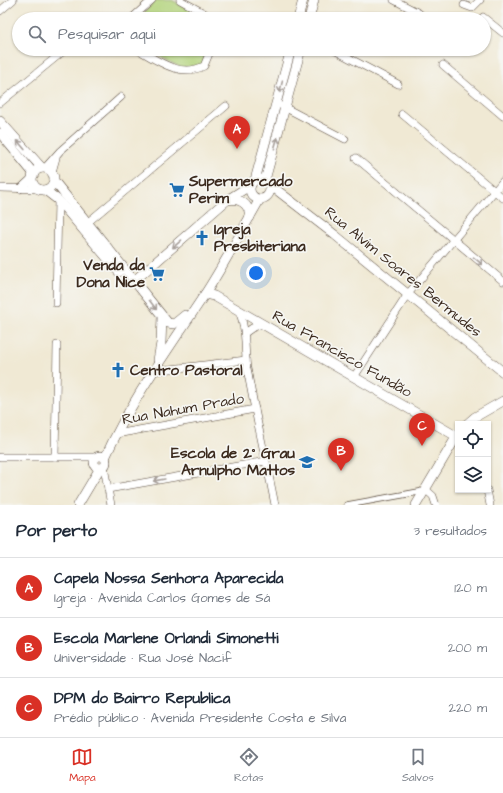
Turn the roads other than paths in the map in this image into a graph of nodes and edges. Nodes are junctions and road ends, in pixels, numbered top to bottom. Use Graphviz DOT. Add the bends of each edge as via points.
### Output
graph roads {
  1 [pos="13,0"];
  2 [pos="152,0"];
  3 [pos="180,0"];
  4 [pos="303,0"];
  5 [pos="314,0"];
  6 [pos="394,0"];
  7 [pos="480,0"];
  8 [pos="188,2"];
  9 [pos="464,5"];
  10 [pos="0,11"];
  11 [pos="139,12"];
  12 [pos="202,12"];
  13 [pos="300,12"];
  14 [pos="311,12"];
  15 [pos="417,12"];
  16 [pos="491,23"];
  17 [pos="503,33"];
  18 [pos="57,56"];
  19 [pos="149,56"];
  20 [pos="208,56"];
  21 [pos="289,56"];
  22 [pos="299,56"];
  23 [pos="345,56"];
  24 [pos="443,65"];
  25 [pos="398,84"];
  26 [pos="121,97"];
  27 [pos="0,103"];
  28 [pos="277,103"];
  29 [pos="226,106"];
  30 [pos="286,108"];
  31 [pos="402,114"];
  32 [pos="503,116"];
  33 [pos="0,121"];
  34 [pos="0,133"];
  35 [pos="345,139"];
  36 [pos="356,158"];
  37 [pos="46,169"];
  38 [pos="33,175"];
  39 [pos="54,181"];
  40 [pos="503,181"];
  41 [pos="260,182"];
  42 [pos="0,188"];
  43 [pos="20,189"];
  44 [pos="42,190"];
  45 [pos="495,191"];
  46 [pos="285,195"];
  47 [pos="264,196"];
  48 [pos="503,198"];
  49 [pos="58,200"];
  50 [pos="227,200"];
  51 [pos="250,217"];
  52 [pos="87,223"];
  53 [pos="454,240"];
  54 [pos="134,280"];
  55 [pos="503,281"];
  56 [pos="143,292"];
  57 [pos="210,292"];
  58 [pos="408,294"];
  59 [pos="56,303"];
  60 [pos="239,311"];
  61 [pos="162,317"];
  62 [pos="262,324"];
  63 [pos="245,333"];
  64 [pos="57,345"];
  65 [pos="246,360"];
  66 [pos="154,371"];
  67 [pos="503,372"];
  68 [pos="354,377"];
  69 [pos="503,400"];
  70 [pos="503,404"];
  71 [pos="255,409"];
  72 [pos="486,409"];
  73 [pos="475,420"];
  74 [pos="455,433"];
  75 [pos="114,438"];
  76 [pos="455,438"];
  77 [pos="0,457"];
  78 [pos="55,457"];
  79 [pos="266,461"];
  80 [pos="99,462"];
  81 [pos="108,489"];
  82 [pos="425,490"];
  83 [pos="488,493"];
  84 [pos="78,505"];
  85 [pos="111,505"];
  86 [pos="275,505"];
  87 [pos="347,505"];
  88 [pos="416,505"];
  89 [pos="436,505"];
  90 [pos="490,505"];
  1 -- 10 [label="street"];
  2 -- 11 [label="street"];
  3 -- 8 [label="street"];
  4 -- 13 [label="street"];
  5 -- 14 [label="street"];
  6 -- 15 [label="street"];
  7 -- 9 [label="street" via="472,8"];
  8 -- 12 [label="street"];
  16 -- 17 [label="street"];
  18 -- 27 [label="street"];
  19 -- 20 [label="street" via="169,67 184,71 204,66"];
  21 -- 28 [label="street, one-way"];
  22 -- 30 [label="street"];
  23 -- 25 [label="street"];
  24 -- 32 [label="street"];
  26 -- 37 [label="street" via="60,151"];
  28 -- 30 [label="street"];
  28 -- 41 [label="street"];
  29 -- 52 [label="street"];
  30 -- 35 [label="street"];
  41 -- 30 [label="street, one-way"];
  31 -- 45 [label="street"];
  37 -- 33 [label="street, one-way"];
  34 -- 38 [label="street"];
  36 -- 53 [label="street"];
  37 -- 38 [label="street"];
  37 -- 39 [label="street"];
  38 -- 43 [label="street"];
  38 -- 44 [label="street" via="34,184"];
  39 -- 44 [label="street" via="51,187"];
  39 -- 52 [label="street"];
  40 -- 45 [label="street"];
  41 -- 46 [label="street, Rua Alvim Soares Bermudes"];
  41 -- 47 [label="street" via="270,190"];
  41 -- 47 [label="street" via="251,192 253,195"];
  41 -- 50 [label="street"];
  42 -- 43 [label="street"];
  43 -- 44 [label="street"];
  44 -- 49 [label="street"];
  45 -- 48 [label="street"];
  45 -- 53 [label="street"];
  46 -- 47 [label="street"];
  46 -- 58 [label="street, Rua Alvim Soares Bermudes"];
  47 -- 51 [label="street"];
  49 -- 56 [label="street" via="127,281"];
  49 -- 59 [label="street"];
  50 -- 51 [label="street" via="245,204"];
  50 -- 54 [label="street, one-way"];
  51 -- 57 [label="street"];
  52 -- 54 [label="street"];
  53 -- 55 [label="street, one-way"];
  53 -- 58 [label="street"];
  54 -- 56 [label="street"];
  56 -- 61 [label="street, one-way"];
  57 -- 60 [label="street, Rua Francisco Fundão"];
  57 -- 61 [label="street" via="174,324 168,323"];
  57 -- 66 [label="street"];
  58 -- 67 [label="street, Rua Alvim Soares Bermudes"];
  58 -- 68 [label="street"];
  60 -- 62 [label="street, Rua Francisco Fundão"];
  60 -- 63 [label="street"];
  61 -- 66 [label="street" via="160,350"];
  62 -- 63 [label="street"];
  62 -- 68 [label="street, Rua Francisco Fundão"];
  63 -- 65 [label="street"];
  64 -- 78 [label="street"];
  65 -- 66 [label="street"];
  65 -- 71 [label="street"];
  66 -- 75 [label="street"];
  68 -- 74 [label="street, Rua Francisco Fundão"];
  69 -- 72 [label="street"];
  70 -- 72 [label="street"];
  71 -- 75 [label="street, Rua Nahum Prado"];
  71 -- 79 [label="street"];
  72 -- 73 [label="street"];
  75 -- 80 [label="street"];
  76 -- 82 [label="street"];
  77 -- 78 [label="street"];
  78 -- 80 [label="street" via="84,457"];
  79 -- 81 [label="street, one-way"];
  79 -- 86 [label="street"];
  80 -- 81 [label="street"];
  80 -- 84 [label="street"];
  81 -- 85 [label="street"];
  82 -- 87 [label="street"];
  82 -- 88 [label="street"];
  82 -- 89 [label="street" via="433,496"];
  83 -- 90 [label="street"];
}
